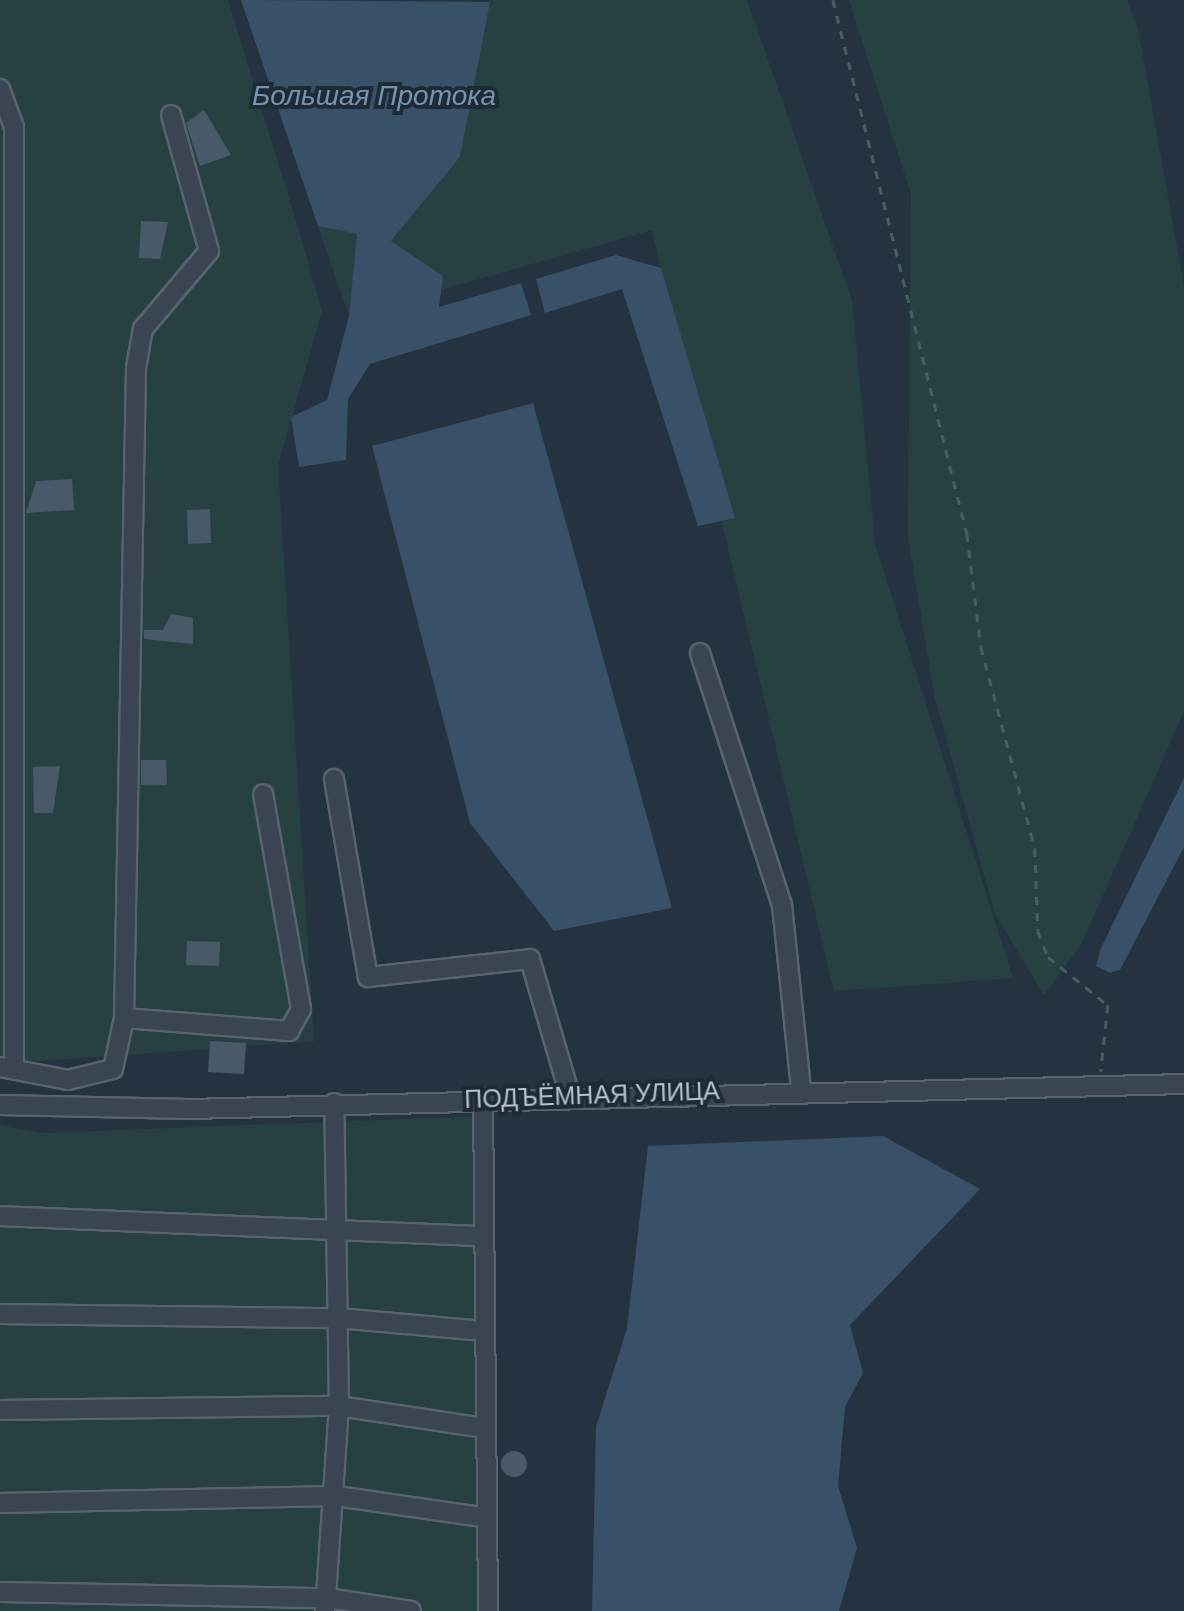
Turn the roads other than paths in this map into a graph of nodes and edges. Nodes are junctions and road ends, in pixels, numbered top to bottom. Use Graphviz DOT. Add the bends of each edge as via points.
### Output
graph roads {
  1 [pos="0,88"];
  2 [pos="171,114"];
  3 [pos="700,653"];
  4 [pos="334,779"];
  5 [pos="263,794"];
  6 [pos="124,1018"];
  7 [pos="7,1067"];
  8 [pos="1184,1084"];
  9 [pos="800,1089"];
  10 [pos="570,1096"];
  11 [pos="482,1098"];
  12 [pos="334,1103"];
  13 [pos="0,1105"];
  14 [pos="0,1216"];
  15 [pos="334,1225"];
  16 [pos="476,1236"];
  17 [pos="0,1314"];
  18 [pos="338,1318"];
  19 [pos="472,1330"];
  20 [pos="339,1406"];
  21 [pos="0,1410"];
  22 [pos="478,1428"];
  23 [pos="336,1496"];
  24 [pos="0,1503"];
  25 [pos="482,1517"];
  26 [pos="0,1592"];
  27 [pos="326,1604"];
  28 [pos="411,1611"];
  29 [pos="488,1611"];
  1 -- 7 [label="street" via="14,127"];
  2 -- 6 [label="street" via="209,251 144,329 136,368"];
  3 -- 9 [label="street" via="782,905"];
  4 -- 10 [label="street" via="368,977 530,959"];
  5 -- 6 [label="street" via="301,1009 289,1031"];
  6 -- 7 [label="street" via="113,1069 68,1080"];
  8 -- 9 [label="street, ПОДЪЁМНАЯ УЛИЦА"];
  9 -- 10 [label="street, ПОДЪЁМНАЯ УЛИЦА"];
  10 -- 11 [label="street, ПОДЪЁМНАЯ УЛИЦА"];
  11 -- 12 [label="street, ПОДЪЁМНАЯ УЛИЦА"];
  11 -- 29 [label="street"];
  12 -- 13 [label="street, ПОДЪЁМНАЯ УЛИЦА"];
  12 -- 15 [label="street"];
  14 -- 15 [label="street"];
  15 -- 16 [label="street"];
  15 -- 18 [label="street"];
  17 -- 18 [label="street"];
  18 -- 19 [label="street"];
  18 -- 20 [label="street"];
  20 -- 21 [label="street"];
  20 -- 22 [label="street"];
  20 -- 23 [label="street"];
  23 -- 24 [label="street"];
  23 -- 25 [label="street"];
  23 -- 27 [label="street"];
  26 -- 27 [label="street"];
  27 -- 28 [label="street"];
}
